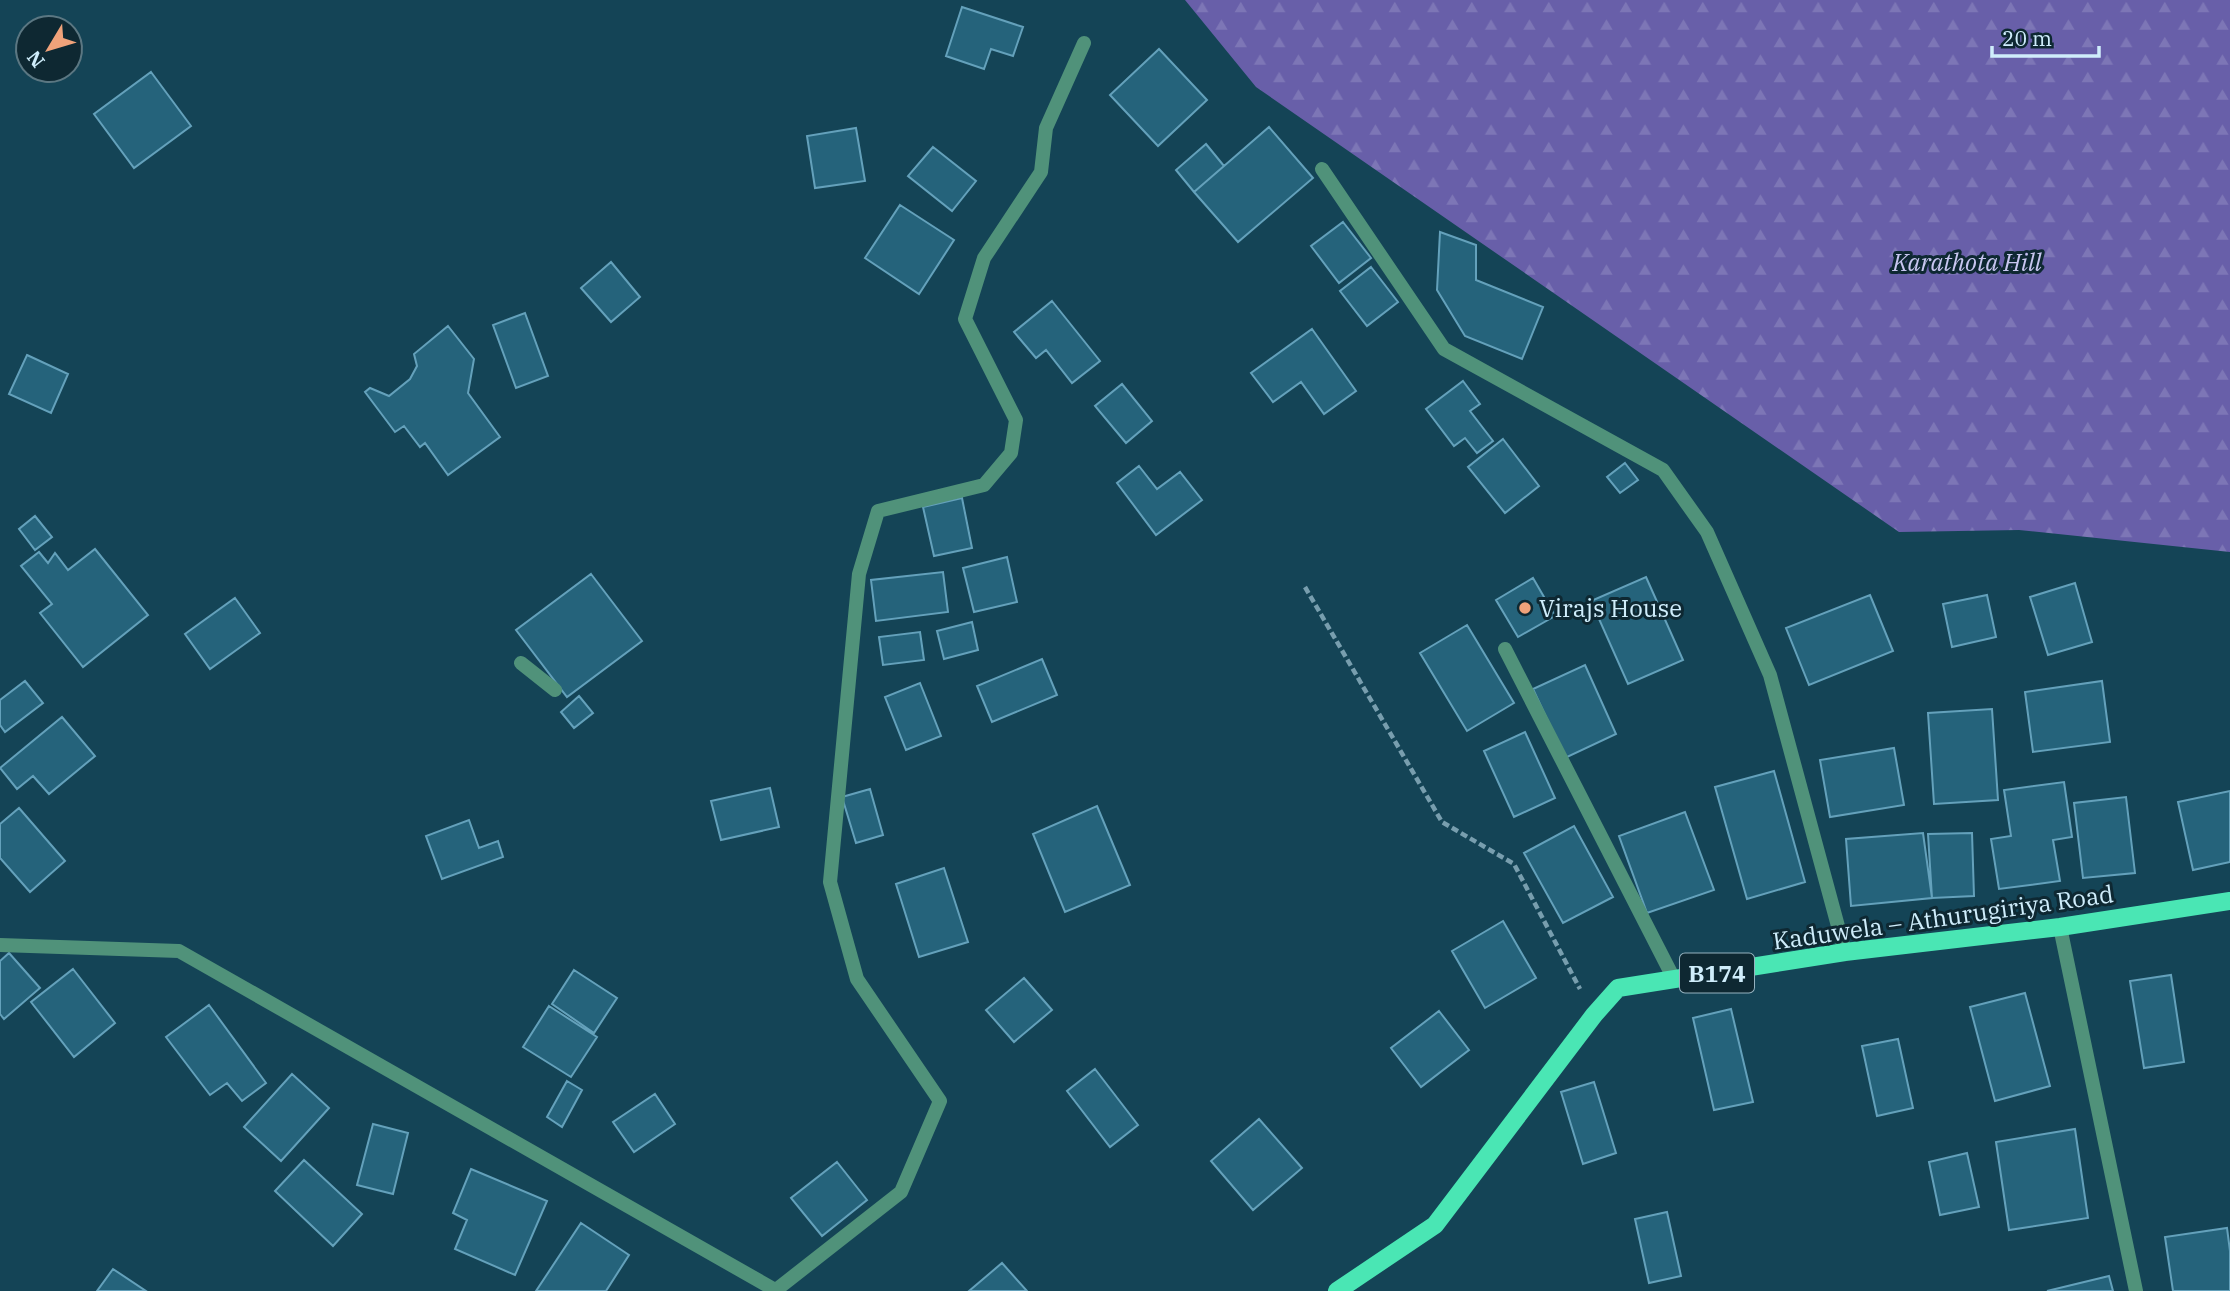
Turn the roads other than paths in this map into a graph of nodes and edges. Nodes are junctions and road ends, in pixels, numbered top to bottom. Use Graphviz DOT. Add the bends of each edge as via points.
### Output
graph roads {
  1 [pos="1084,43"];
  2 [pos="1322,169"];
  3 [pos="1505,649"];
  4 [pos="521,663"];
  5 [pos="555,690"];
  6 [pos="2230,901"];
  7 [pos="2060,927"];
  8 [pos="0,945"];
  9 [pos="1845,953"];
  10 [pos="1674,979"];
  11 [pos="777,1291"];
  12 [pos="1337,1291"];
  13 [pos="2136,1291"];
  1 -- 11 [label="street" via="1046,128 1041,172 984,258 965,318 1016,420 1011,453 984,485 878,511 859,574 830,882 857,979 940,1101 901,1192"];
  2 -- 9 [label="street" via="1444,349 1663,470 1707,532 1770,675"];
  3 -- 10 [label="street"];
  4 -- 5 [label="street"];
  6 -- 7 [label="main road, Kaduwela – Athurugiriya Road / B174"];
  7 -- 9 [label="main road, Kaduwela – Athurugiriya Road / B174"];
  7 -- 13 [label="street"];
  8 -- 11 [label="street" via="179,951"];
  9 -- 10 [label="main road, Kaduwela – Athurugiriya Road / B174"];
  10 -- 12 [label="main road, Kaduwela – Athurugiriya Road / B174" via="1618,988 1435,1226"];
}
